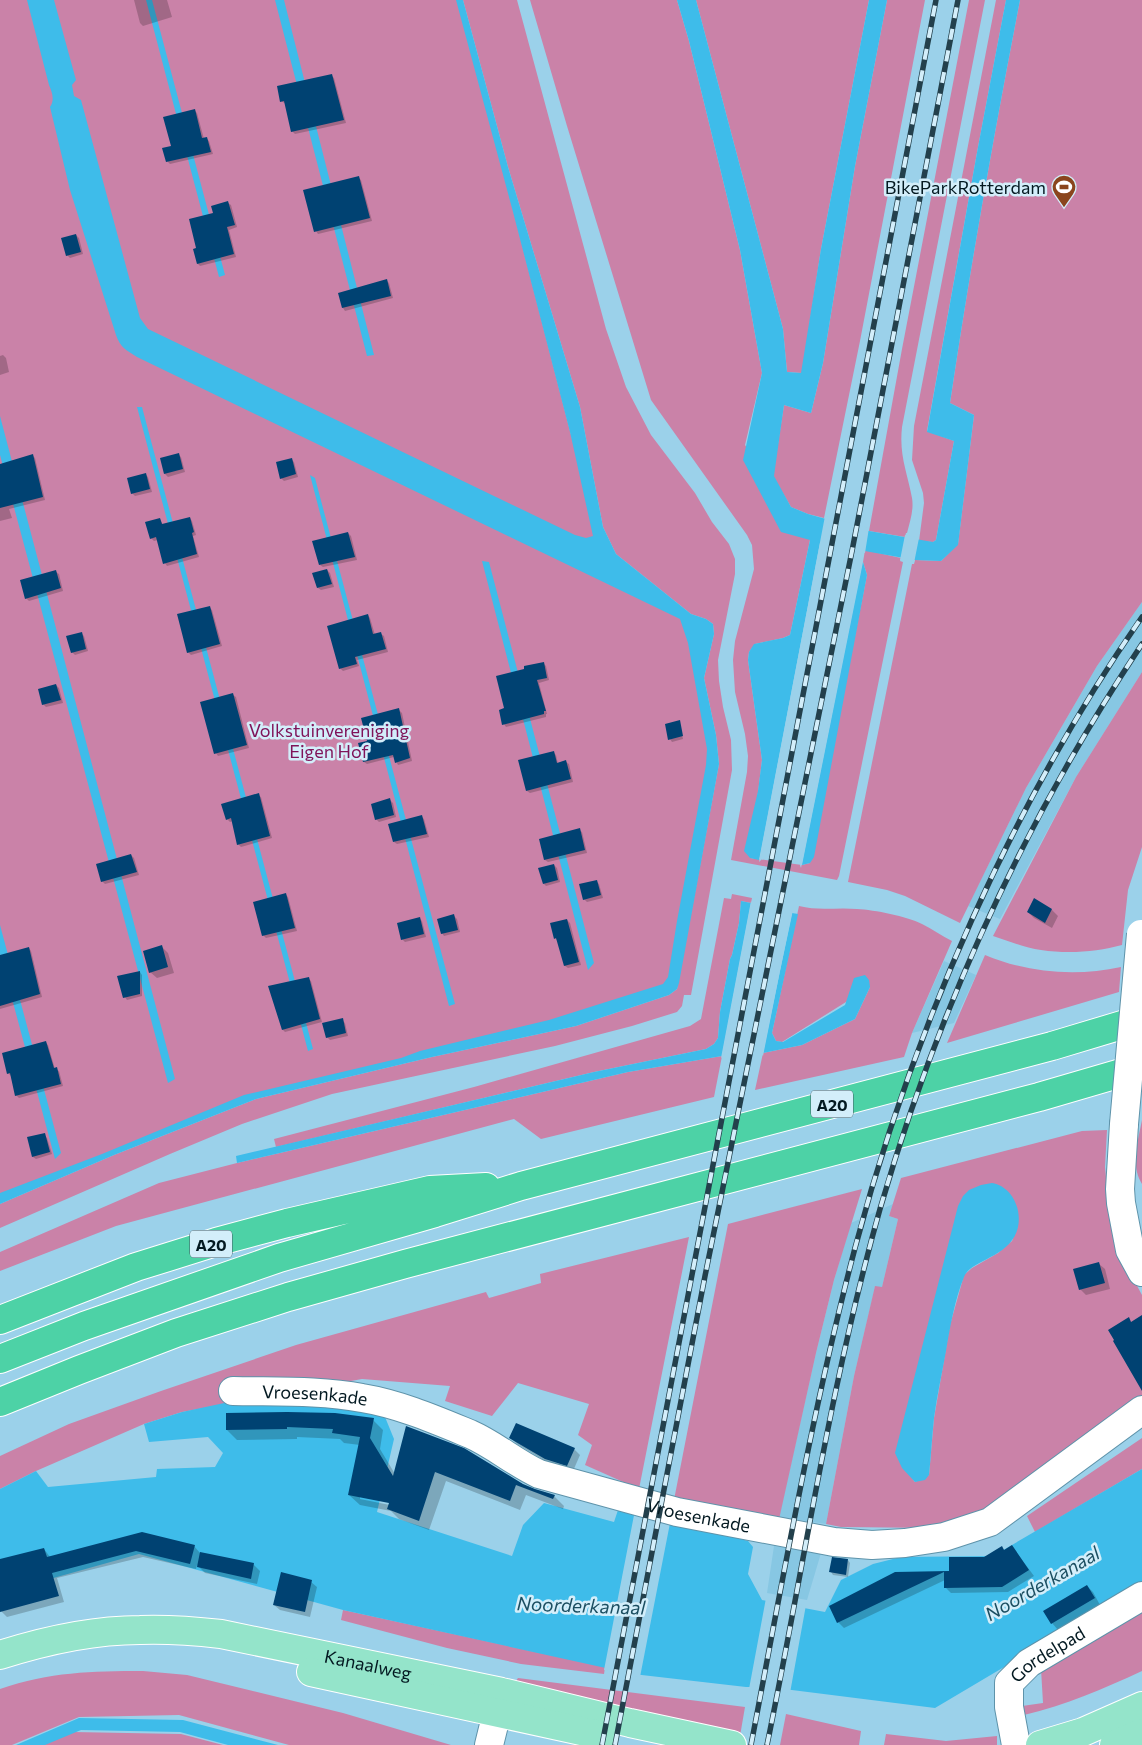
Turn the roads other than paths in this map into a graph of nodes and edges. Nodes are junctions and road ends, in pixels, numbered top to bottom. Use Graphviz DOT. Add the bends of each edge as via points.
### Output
graph roads {
  1 [pos="1141,930"];
  2 [pos="1142,1019"];
  3 [pos="1142,1067"];
  4 [pos="521,1186"];
  5 [pos="1133,1218"];
  6 [pos="1142,1272"];
  7 [pos="0,1320"];
  8 [pos="0,1359"];
  9 [pos="233,1391"];
  10 [pos="0,1402"];
  11 [pos="1142,1410"];
  12 [pos="1142,1596"];
  13 [pos="0,1655"];
  14 [pos="0,1672"];
  15 [pos="499,1702"];
  16 [pos="1131,1730"];
  17 [pos="489,1745"];
  18 [pos="648,1745"];
  19 [pos="732,1745"];
  20 [pos="1016,1745"];
  21 [pos="1040,1745"];
  1 -- 5 [label="street, bridge" via="1120,1189"];
  2 -- 4 [label="highway, A20" via="1052,1046"];
  3 -- 10 [label="highway" via="288,1297 176,1333"];
  4 -- 7 [label="highway, A20" via="430,1190 287,1223 136,1267"];
  4 -- 8 [label="highway, A20" via="279,1258"];
  5 -- 6 [label="street" via="1130,1250"];
  9 -- 11 [label="street, Vroesenkade" via="364,1398 406,1409 473,1435 540,1474 677,1512 834,1542 872,1545 944,1537 990,1522"];
  12 -- 20 [label="street, Gordelpad" via="1029,1663 1009,1683 1009,1707"];
  13 -- 15 [label="main road, Kanaalweg" via="64,1638 138,1630 221,1634"];
  14 -- 15 [label="main road, Kanaalweg" via="70,1654 141,1646 178,1646 217,1650"];
  15 -- 17 [label="street"];
  15 -- 18 [label="main road, Kanaalweg"];
  15 -- 19 [label="main road, Kanaalweg"];
  16 -- 21 [label="main road" via="1083,1732"];
}
